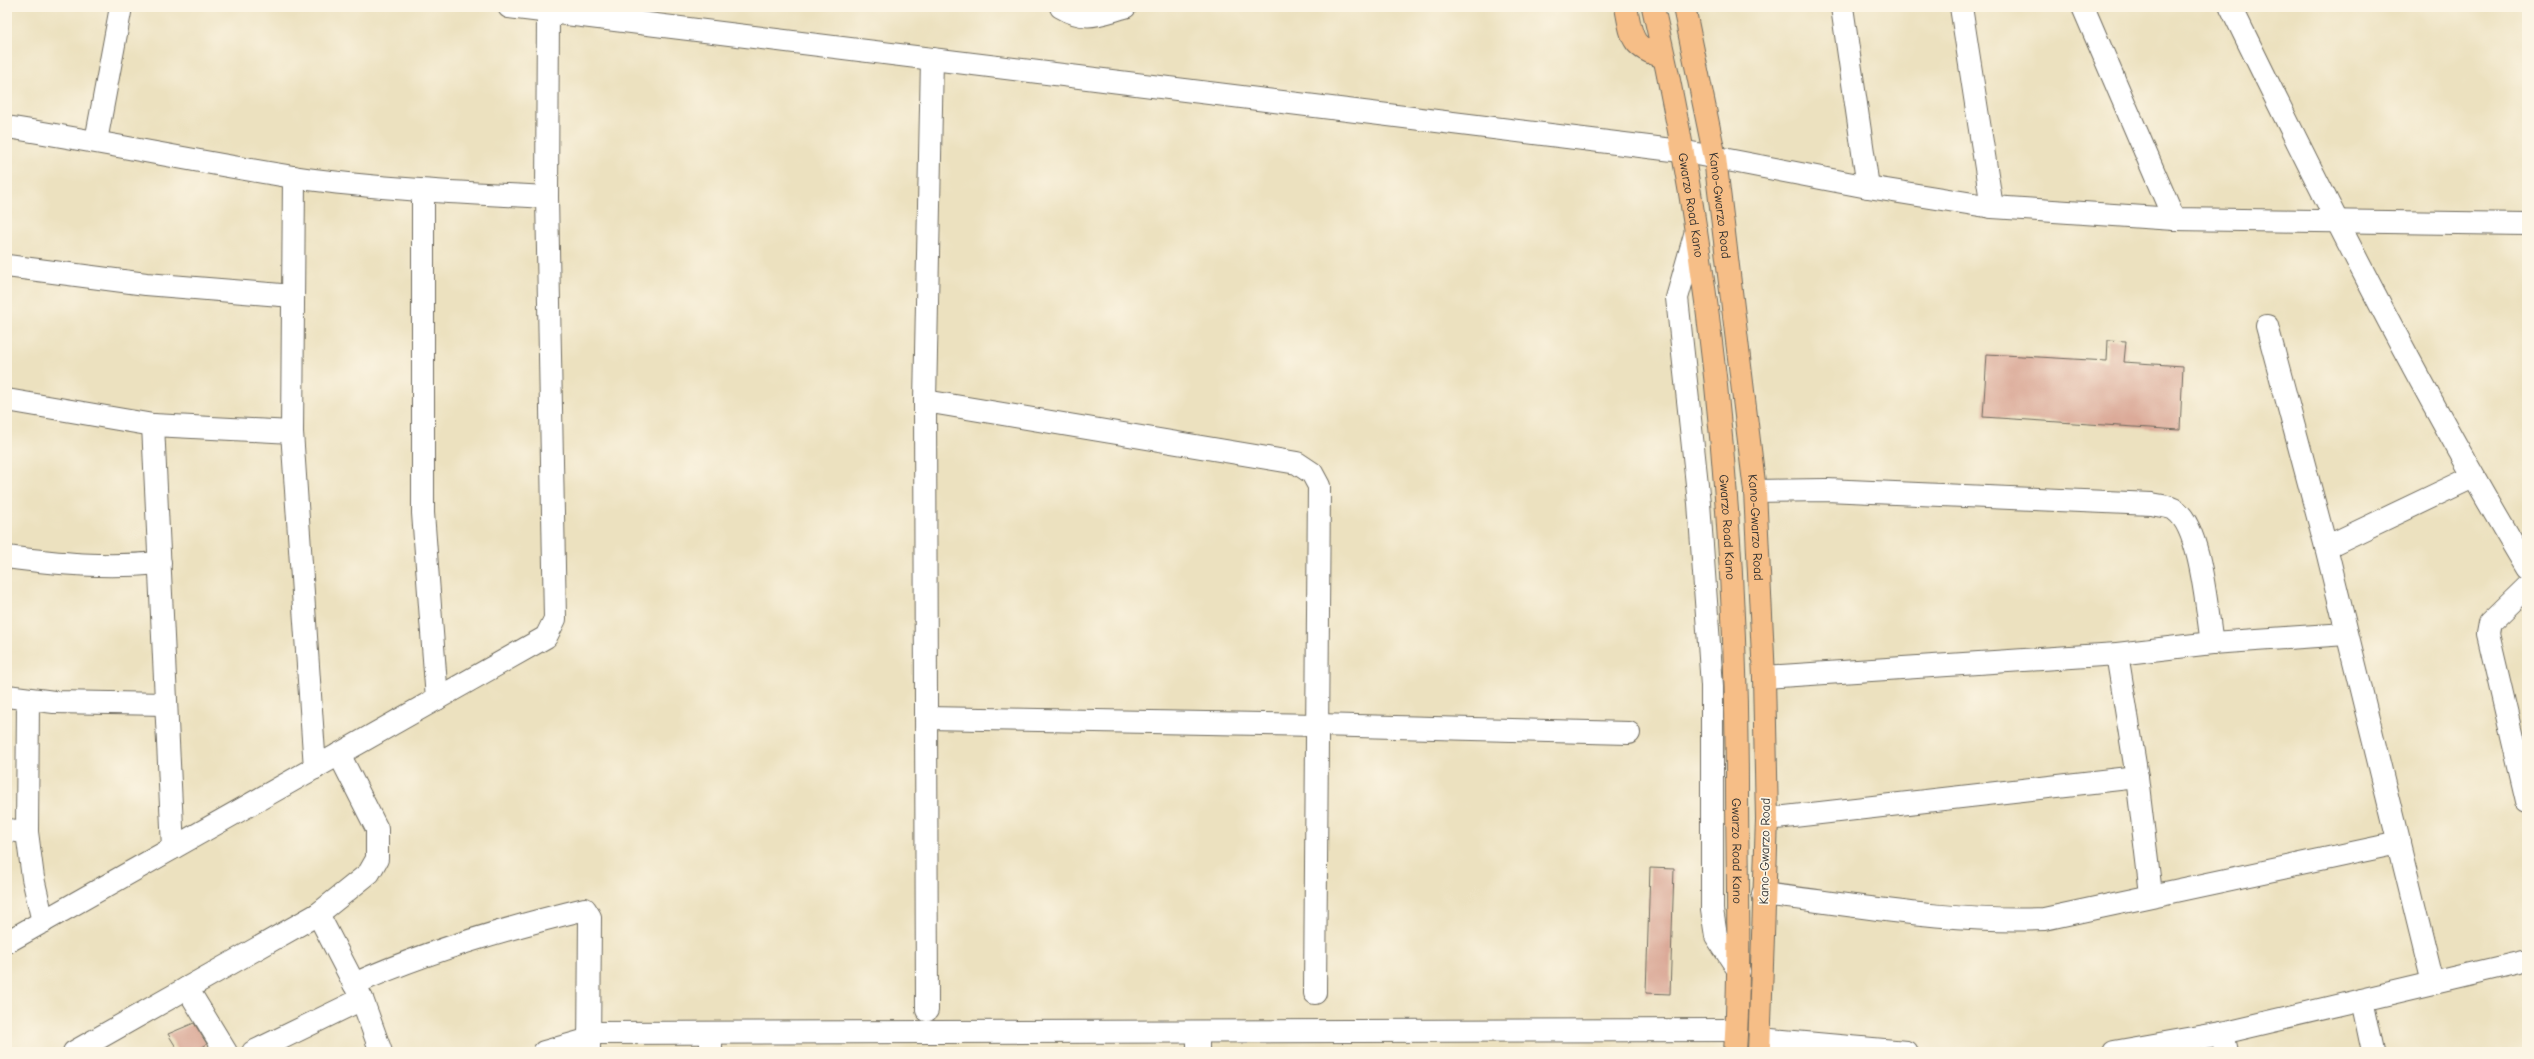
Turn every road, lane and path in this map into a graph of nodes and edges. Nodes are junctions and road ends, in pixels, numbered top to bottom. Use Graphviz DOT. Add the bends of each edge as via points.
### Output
graph roads {
  1 [pos="121,7"];
  2 [pos="509,7"];
  3 [pos="1061,7"];
  4 [pos="1125,7"];
  5 [pos="1626,7"];
  6 [pos="1652,7"];
  7 [pos="1684,7"];
  8 [pos="1842,7"];
  9 [pos="1961,7"];
  10 [pos="2083,7"];
  11 [pos="2231,7"];
  12 [pos="548,12"];
  13 [pos="1664,57"];
  14 [pos="932,59"];
  15 [pos="7,127"];
  16 [pos="96,141"];
  17 [pos="1681,151"];
  18 [pos="1714,158"];
  19 [pos="294,177"];
  20 [pos="1868,187"];
  21 [pos="423,191"];
  22 [pos="547,197"];
  23 [pos="1992,207"];
  24 [pos="2174,219"];
  25 [pos="2335,220"];
  26 [pos="2527,224"];
  27 [pos="7,266"];
  28 [pos="293,296"];
  29 [pos="2267,326"];
  30 [pos="7,400"];
  31 [pos="925,401"];
  32 [pos="153,425"];
  33 [pos="292,432"];
  34 [pos="2473,477"];
  35 [pos="1755,491"];
  36 [pos="2326,547"];
  37 [pos="7,557"];
  38 [pos="160,562"];
  39 [pos="2527,568"];
  40 [pos="2527,586"];
  41 [pos="2346,634"];
  42 [pos="2212,643"];
  43 [pos="2117,654"];
  44 [pos="1764,677"];
  45 [pos="17,698"];
  46 [pos="436,699"];
  47 [pos="166,704"];
  48 [pos="927,718"];
  49 [pos="1317,725"];
  50 [pos="1629,734"];
  51 [pos="339,754"];
  52 [pos="315,768"];
  53 [pos="2137,777"];
  54 [pos="2527,801"];
  55 [pos="1767,818"];
  56 [pos="17,831"];
  57 [pos="2399,843"];
  58 [pos="172,848"];
  59 [pos="1764,894"];
  60 [pos="2151,894"];
  61 [pos="318,914"];
  62 [pos="43,922"];
  63 [pos="7,942"];
  64 [pos="2527,961"];
  65 [pos="2433,984"];
  66 [pos="187,988"];
  67 [pos="358,992"];
  68 [pos="1315,993"];
  69 [pos="2362,1000"];
  70 [pos="927,1010"];
  71 [pos="1736,1030"];
  72 [pos="589,1041"];
  73 [pos="711,1042"];
  74 [pos="1198,1042"];
  75 [pos="2224,1042"];
  76 [pos="1760,1046"];
  77 [pos="74,1052"];
  78 [pos="226,1052"];
  79 [pos="253,1052"];
  80 [pos="381,1052"];
  81 [pos="544,1052"];
  82 [pos="1735,1052"];
  83 [pos="1906,1052"];
  84 [pos="2114,1052"];
  85 [pos="2373,1052"];
  1 -- 16 [label="street"];
  2 -- 12 [label="street"];
  3 -- 4 [label="street" via="1080,16 1091,17"];
  5 -- 13 [label="main road" via="1636,44 1648,52"];
  6 -- 13 [label="main road, Gwarzo Road Kano"];
  7 -- 18 [label="main road, Kano-Gwarzo Road"];
  8 -- 20 [label="street"];
  9 -- 23 [label="street"];
  10 -- 24 [label="street"];
  11 -- 25 [label="street"];
  12 -- 14 [label="street"];
  12 -- 22 [label="street"];
  13 -- 17 [label="main road, Gwarzo Road Kano"];
  14 -- 17 [label="street"];
  14 -- 31 [label="street"];
  15 -- 16 [label="street"];
  16 -- 19 [label="street"];
  17 -- 18 [label="street"];
  17 -- 71 [label="main road, Gwarzo Road Kano" via="1696,228 1713,369 1731,585 1737,697 1739,971"];
  18 -- 20 [label="street"];
  18 -- 35 [label="main road, Kano-Gwarzo Road"];
  19 -- 21 [label="street"];
  19 -- 28 [label="street"];
  20 -- 23 [label="street"];
  21 -- 22 [label="street"];
  21 -- 46 [label="street" via="423,513"];
  22 -- 46 [label="street" via="555,619 546,637"];
  23 -- 24 [label="street"];
  24 -- 25 [label="street"];
  25 -- 26 [label="street"];
  25 -- 34 [label="street"];
  27 -- 28 [label="street" via="146,284"];
  28 -- 33 [label="street"];
  29 -- 36 [label="street"];
  30 -- 32 [label="street"];
  31 -- 48 [label="street"];
  31 -- 49 [label="street" via="1297,464 1312,473 1319,486"];
  32 -- 33 [label="street"];
  32 -- 38 [label="street"];
  33 -- 52 [label="street"];
  34 -- 36 [label="street"];
  34 -- 39 [label="street"];
  35 -- 42 [label="street" via="1826,490 2152,504 2175,509 2184,519 2196,546"];
  35 -- 44 [label="main road, Kano-Gwarzo Road"];
  36 -- 41 [label="street"];
  37 -- 38 [label="street" via="61,564 118,567"];
  38 -- 47 [label="street"];
  40 -- 54 [label="street" via="2490,622 2488,634"];
  41 -- 42 [label="street"];
  41 -- 57 [label="street"];
  42 -- 43 [label="street"];
  43 -- 44 [label="street"];
  43 -- 53 [label="street"];
  44 -- 55 [label="main road, Kano-Gwarzo Road"];
  45 -- 47 [label="street" via="54,702"];
  45 -- 56 [label="street"];
  46 -- 51 [label="street"];
  47 -- 58 [label="street"];
  48 -- 49 [label="street"];
  48 -- 70 [label="street"];
  49 -- 50 [label="street"];
  49 -- 68 [label="street"];
  51 -- 52 [label="street"];
  51 -- 61 [label="street" via="377,829 377,859 369,873"];
  52 -- 58 [label="street"];
  53 -- 55 [label="street"];
  53 -- 60 [label="street"];
  55 -- 59 [label="main road, Kano-Gwarzo Road"];
  56 -- 62 [label="street" via="33,878"];
  57 -- 60 [label="street"];
  57 -- 65 [label="street"];
  58 -- 62 [label="street"];
  59 -- 60 [label="street" via="2005,920 2044,919"];
  59 -- 76 [label="main road, Kano-Gwarzo Road"];
  61 -- 66 [label="street"];
  61 -- 67 [label="street"];
  62 -- 63 [label="street"];
  64 -- 65 [label="street"];
  65 -- 69 [label="street"];
  66 -- 77 [label="street"];
  66 -- 78 [label="street"];
  67 -- 72 [label="street" via="380,972 526,923 585,909 590,917"];
  67 -- 79 [label="street"];
  67 -- 80 [label="street"];
  69 -- 75 [label="street"];
  69 -- 85 [label="street"];
  71 -- 74 [label="street"];
  71 -- 82 [label="main road, Gwarzo Road Kano"];
  72 -- 73 [label="street"];
  72 -- 81 [label="street"];
  73 -- 74 [label="street"];
  75 -- 84 [label="street"];
  76 -- 83 [label="street"];
}
